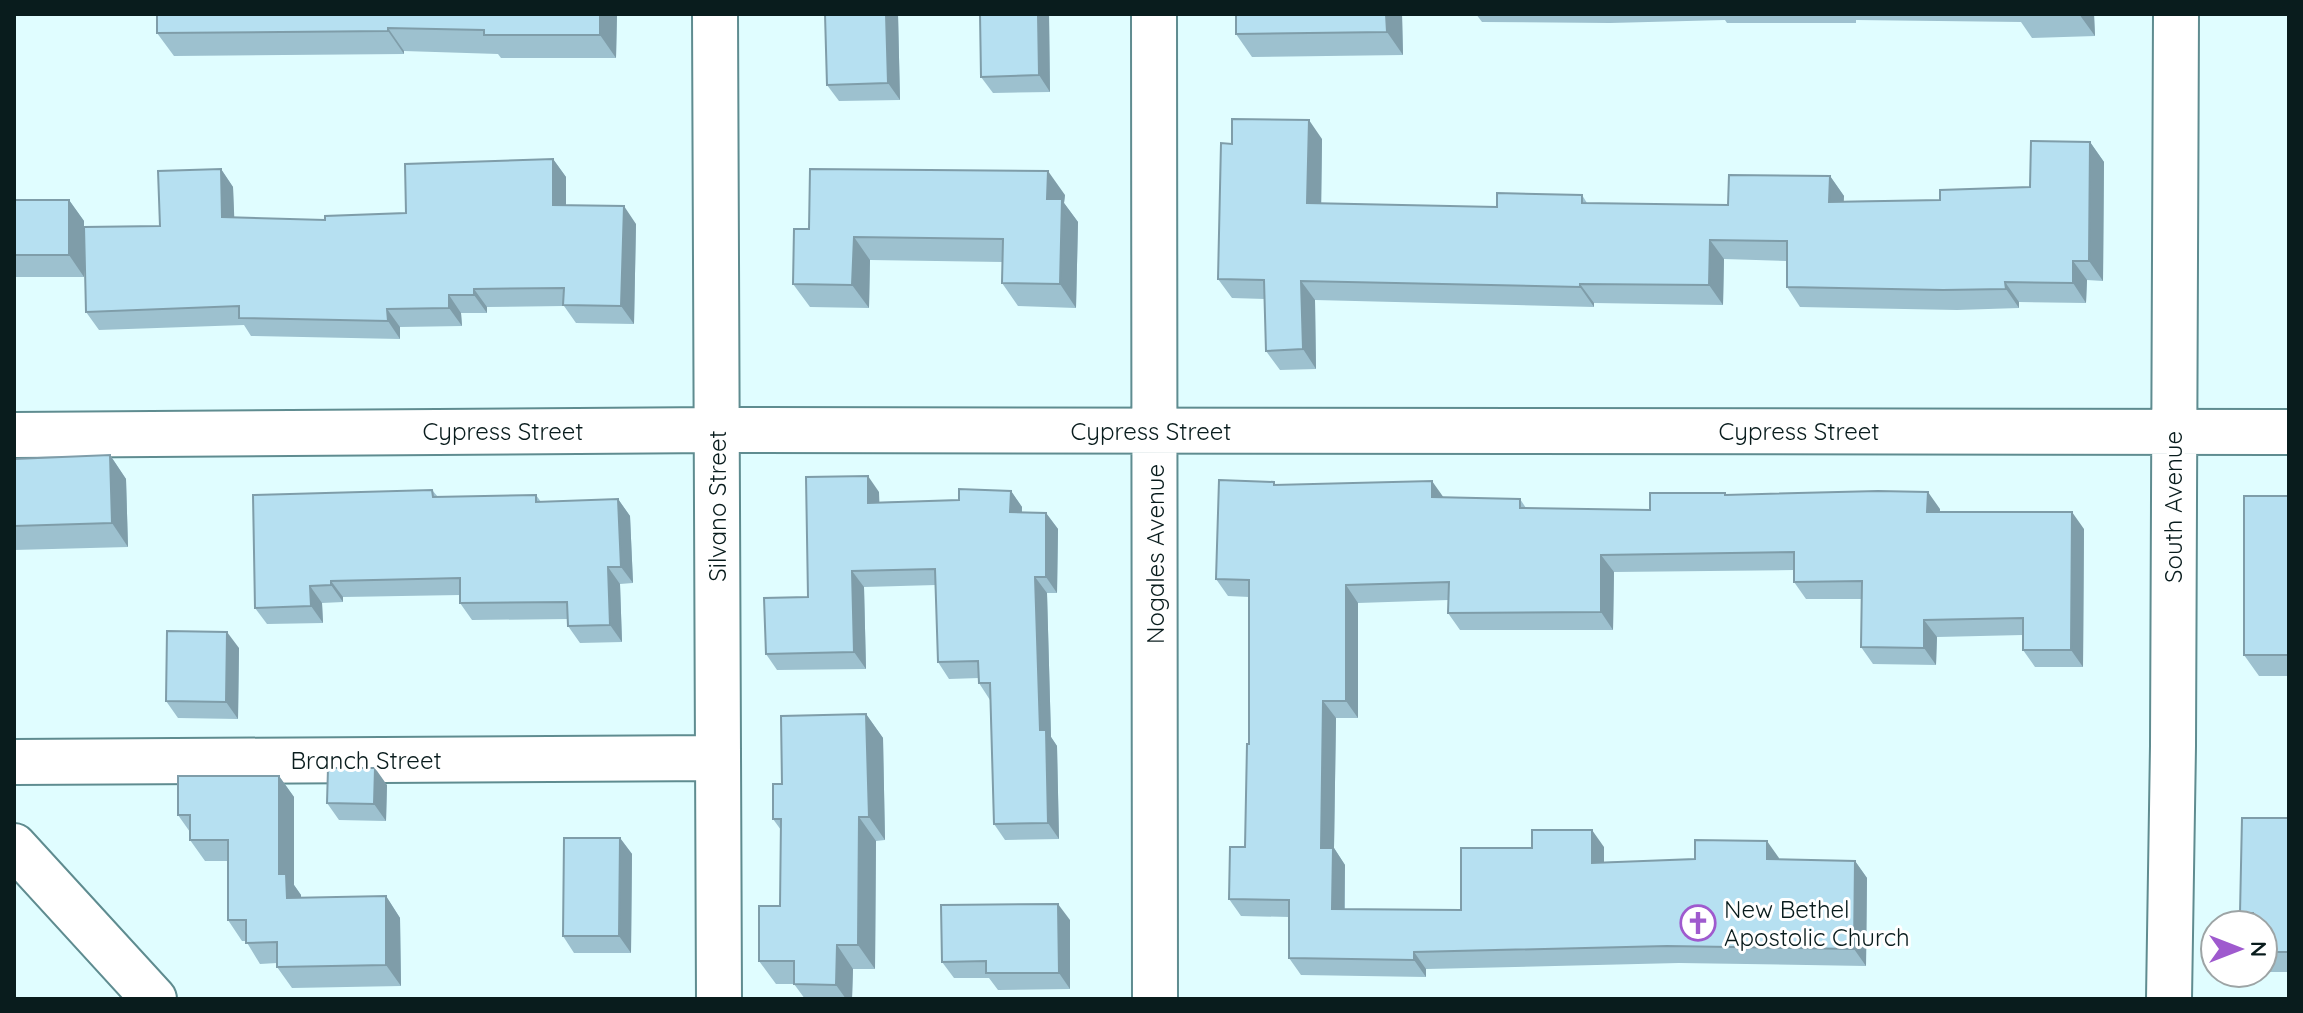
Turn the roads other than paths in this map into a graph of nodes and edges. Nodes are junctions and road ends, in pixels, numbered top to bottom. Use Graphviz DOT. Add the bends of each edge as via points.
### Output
graph roads {
  1 [pos="715,14"];
  2 [pos="1154,14"];
  3 [pos="2176,14"];
  4 [pos="717,430"];
  5 [pos="1155,431"];
  6 [pos="2173,431"];
  7 [pos="2289,432"];
  8 [pos="14,435"];
  9 [pos="718,758"];
  10 [pos="14,762"];
  11 [pos="14,846"];
  12 [pos="154,999"];
  13 [pos="719,999"];
  14 [pos="1155,999"];
  15 [pos="2169,999"];
  1 -- 4 [label="street, Silvano Street"];
  2 -- 5 [label="street, Nogales Avenue"];
  3 -- 6 [label="street, South Avenue"];
  4 -- 5 [label="street, Cypress Street"];
  4 -- 8 [label="street, Cypress Street"];
  4 -- 9 [label="street, Silvano Street"];
  5 -- 6 [label="street, Cypress Street"];
  5 -- 14 [label="street, Nogales Avenue"];
  6 -- 7 [label="street, Cypress Street"];
  6 -- 15 [label="street, South Avenue"];
  9 -- 10 [label="street, Branch Street"];
  9 -- 13 [label="street, Silvano Street"];
  11 -- 12 [label="street"];
}
